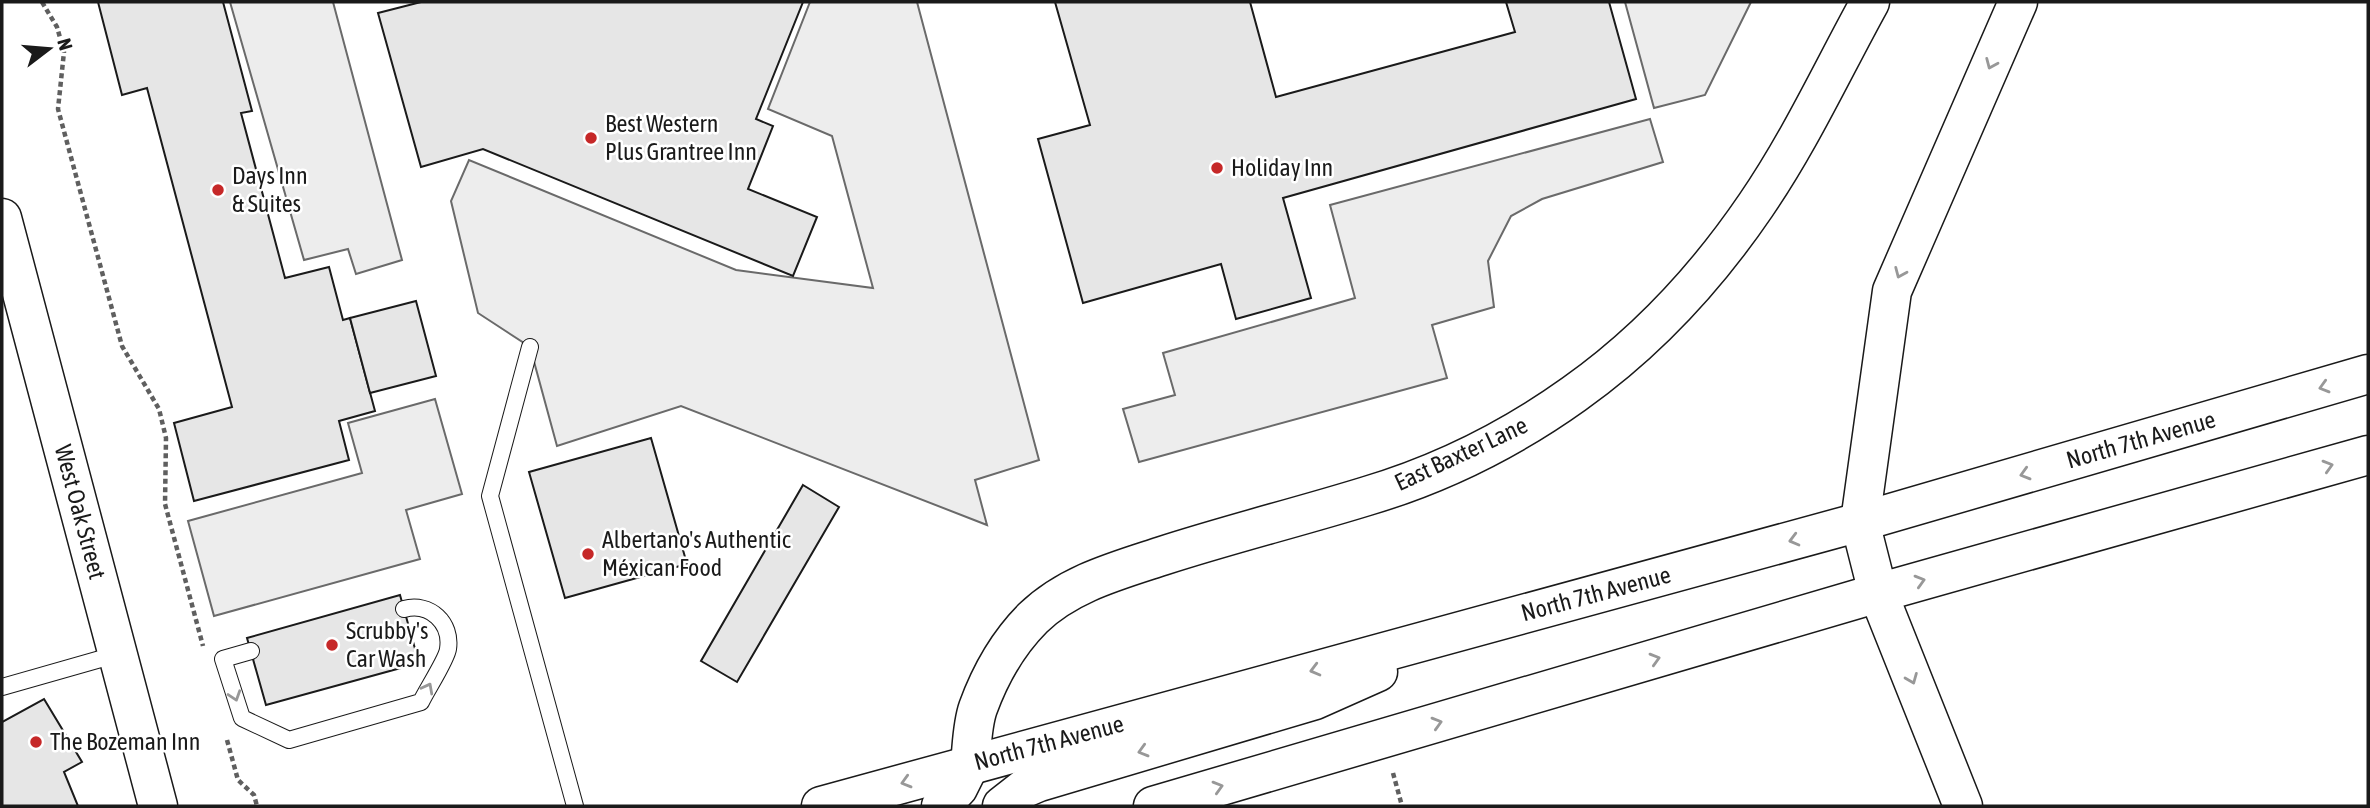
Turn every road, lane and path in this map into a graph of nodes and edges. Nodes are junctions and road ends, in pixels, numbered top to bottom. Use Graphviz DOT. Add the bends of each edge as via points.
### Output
graph roads {
  1 [pos="42,2"];
  2 [pos="1870,2"];
  3 [pos="2018,2"];
  4 [pos="2,219"];
  5 [pos="530,347"];
  6 [pos="2368,374"];
  7 [pos="2368,455"];
  8 [pos="1860,522"];
  9 [pos="183,569"];
  10 [pos="1878,593"];
  11 [pos="404,609"];
  12 [pos="1458,632"];
  13 [pos="251,651"];
  14 [pos="118,653"];
  15 [pos="2,687"];
  16 [pos="970,764"];
  17 [pos="158,806"];
  18 [pos="575,806"];
  19 [pos="821,806"];
  20 [pos="941,806"];
  21 [pos="1002,806"];
  22 [pos="1153,806"];
  23 [pos="1963,806"];
  1 -- 9 [label="path" via="57,27 64,52 58,109 122,346 162,419 165,504"];
  2 -- 16 [label="main road, East Baxter Lane" via="1757,204 1710,268 1654,328 1577,393 1519,430 1427,476 1103,575 1067,592 1034,617 1006,648 976,711"];
  3 -- 8 [label="main road, one-way" via="1892,291"];
  4 -- 14 [label="main road, West Oak Street"];
  5 -- 18 [label="lane" via="489,496"];
  6 -- 8 [label="main road, North 7th Avenue, one-way"];
  10 -- 7 [label="main road, one-way"];
  8 -- 10 [label="main road"];
  8 -- 12 [label="main road, North 7th Avenue, one-way"];
  22 -- 10 [label="main road, one-way"];
  10 -- 23 [label="main road, one-way"];
  13 -- 11 [label="lane, one-way" via="223,659 242,718 289,740 421,702 449,650 444,623 431,611"];
  12 -- 16 [label="main road, North 7th Avenue, one-way"];
  12 -- 21 [label="main road, one-way" via="1315,700 1040,782"];
  14 -- 15 [label="lane"];
  14 -- 17 [label="main road, West Oak Street"];
  16 -- 19 [label="main road, North 7th Avenue, one-way"];
  16 -- 20 [label="main road" via="958,788"];
}
